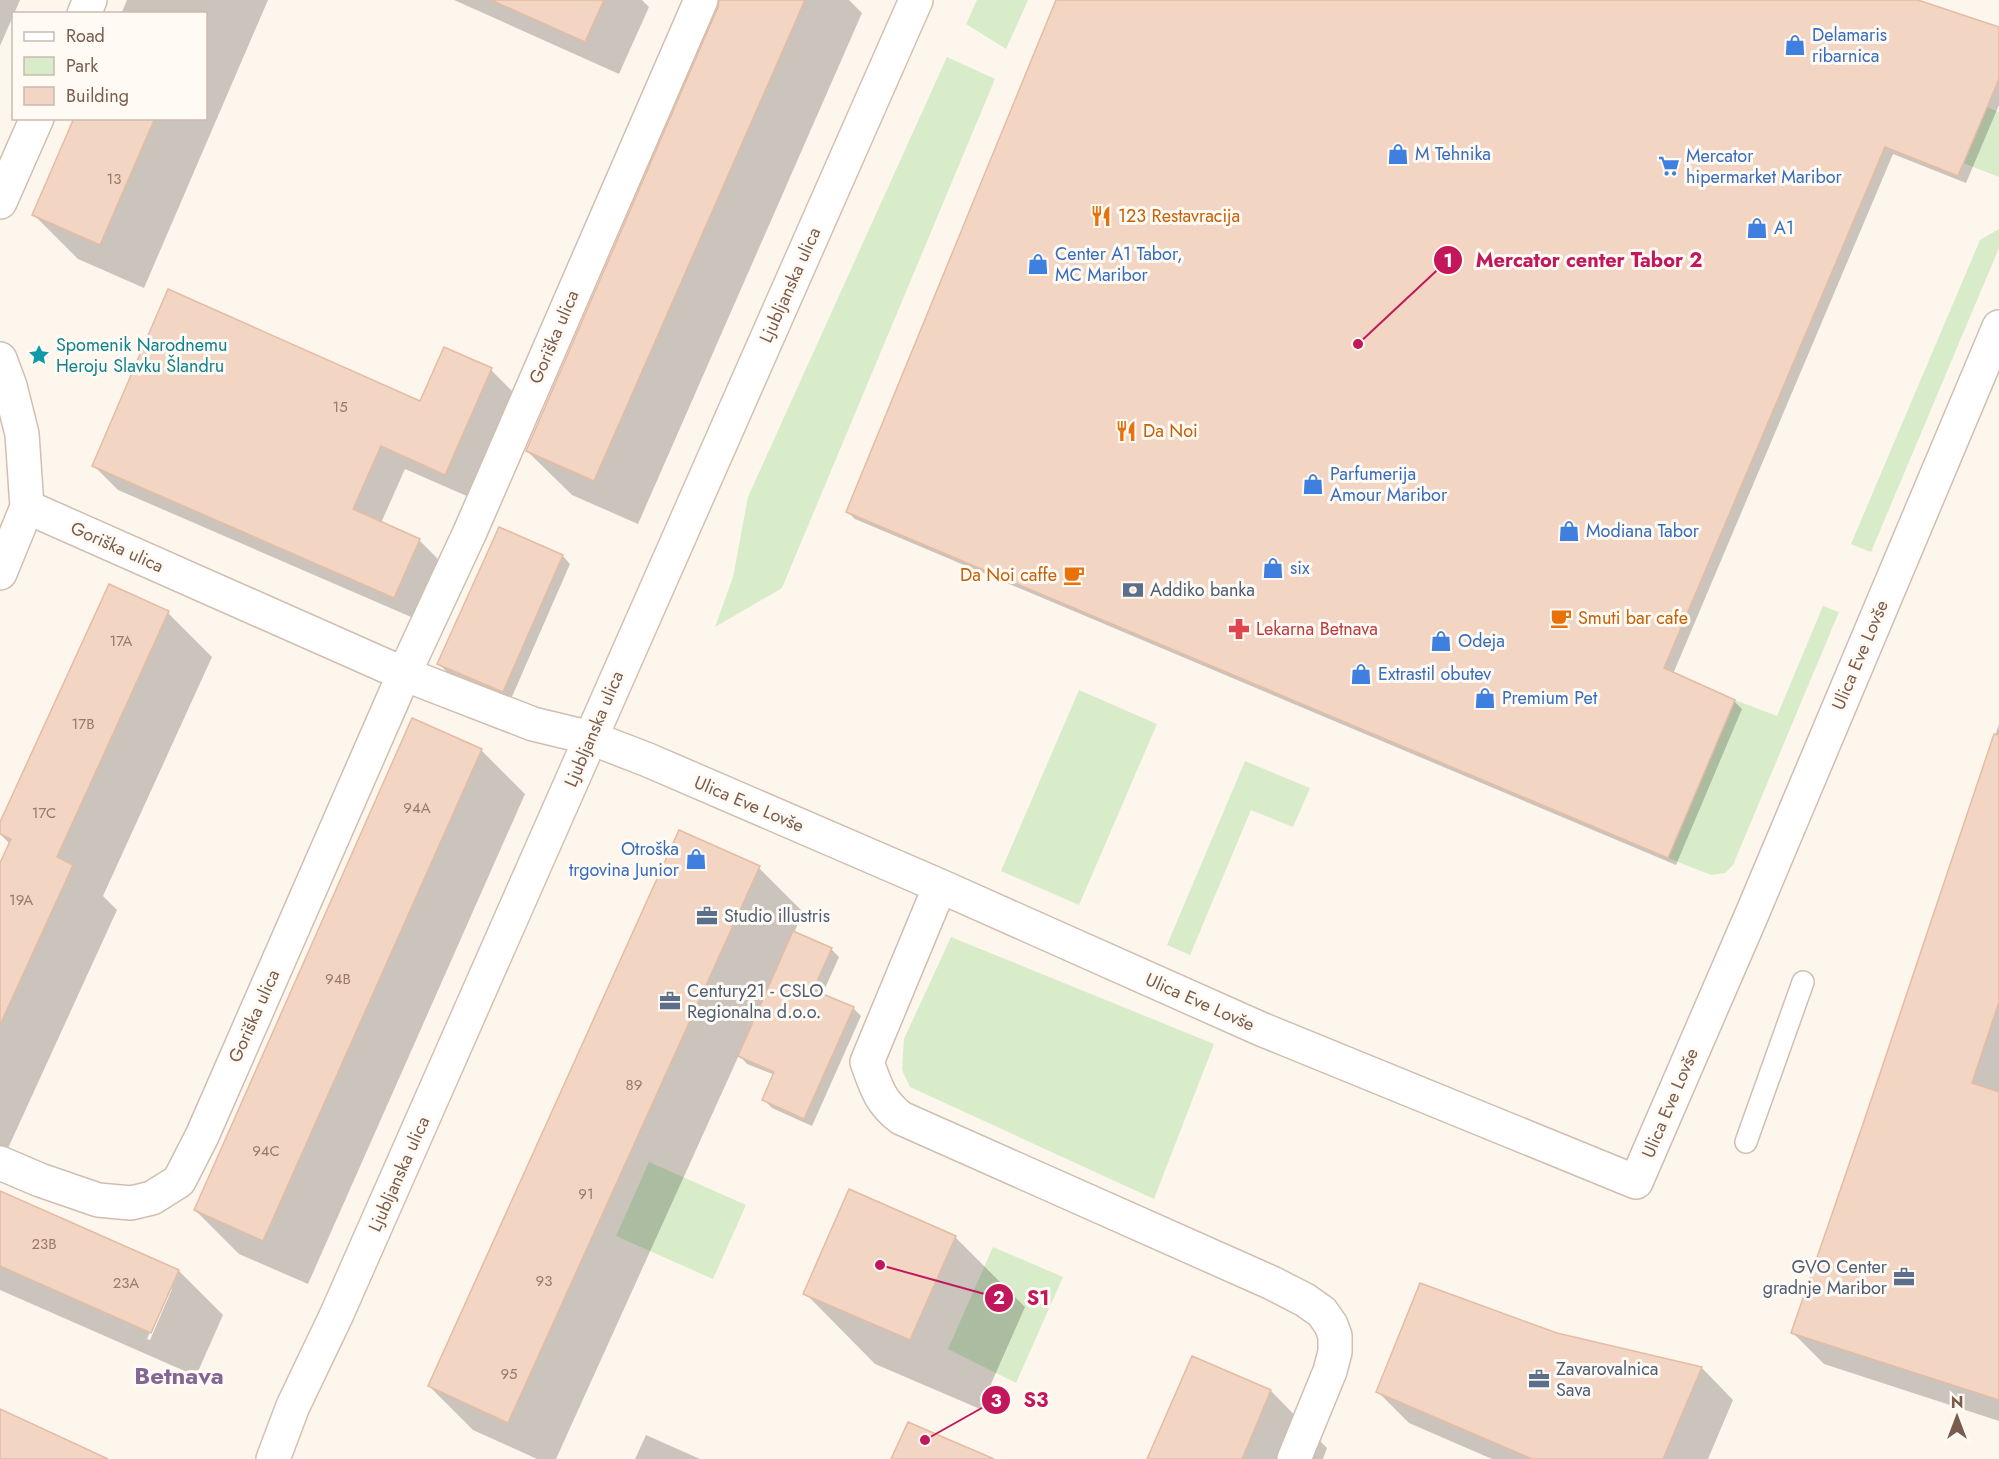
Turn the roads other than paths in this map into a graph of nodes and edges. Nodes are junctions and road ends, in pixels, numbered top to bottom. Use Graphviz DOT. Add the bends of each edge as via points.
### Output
graph roads {
  1 [pos="701,0"];
  2 [pos="916,0"];
  3 [pos="36,120"];
  4 [pos="0,202"];
  5 [pos="1999,327"];
  6 [pos="0,359"];
  7 [pos="27,507"];
  8 [pos="0,573"];
  9 [pos="405,674"];
  10 [pos="591,738"];
  11 [pos="940,886"];
  12 [pos="1803,982"];
  13 [pos="1746,1142"];
  14 [pos="0,1163"];
  15 [pos="273,1459"];
  16 [pos="1294,1459"];
  1 -- 9 [label="street, Goriška ulica"];
  2 -- 10 [label="street, Ljubljanska ulica"];
  3 -- 4 [label="street"];
  5 -- 11 [label="street, Ulica Eve Lovše" via="1636,1182 1261,1029"];
  6 -- 7 [label="street" via="22,434"];
  7 -- 8 [label="street"];
  7 -- 9 [label="street, Goriška ulica"];
  9 -- 10 [label="street, Goriška ulica" via="533,724"];
  9 -- 14 [label="street, Goriška ulica" via="206,1128 179,1181 141,1201 98,1200"];
  10 -- 11 [label="street, Ulica Eve Lovše"];
  10 -- 15 [label="street, Ljubljanska ulica" via="293,1406"];
  11 -- 16 [label="street" via="867,1062 878,1092 888,1108 902,1118 1272,1283 1322,1312 1335,1336 1335,1353"];
  12 -- 13 [label="lane"];
}
